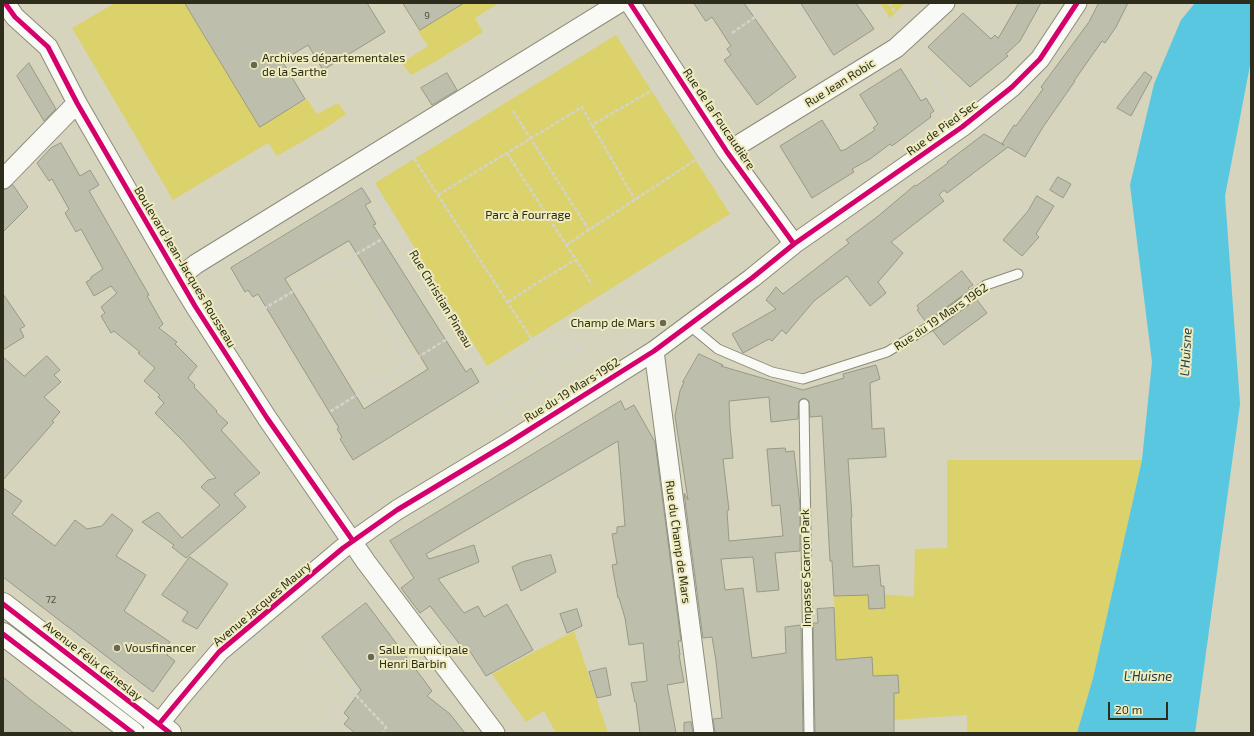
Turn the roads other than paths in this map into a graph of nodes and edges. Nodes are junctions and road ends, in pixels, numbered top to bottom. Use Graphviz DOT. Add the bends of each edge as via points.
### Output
graph roads {
  1 [pos="5,3"];
  2 [pos="619,3"];
  3 [pos="630,3"];
  4 [pos="945,3"];
  5 [pos="1077,3"];
  6 [pos="77,103"];
  7 [pos="724,148"];
  8 [pos="3,180"];
  9 [pos="794,244"];
  10 [pos="1018,274"];
  11 [pos="178,278"];
  12 [pos="689,325"];
  13 [pos="654,351"];
  14 [pos="804,404"];
  15 [pos="352,541"];
  16 [pos="3,604"];
  17 [pos="3,634"];
  18 [pos="160,730"];
  19 [pos="134,733"];
  20 [pos="495,733"];
  21 [pos="704,733"];
  22 [pos="809,733"];
  1 -- 6 [label="street, Boulevard Jean-Jacques Rousseau" via="15,17 48,47"];
  2 -- 11 [label="street" via="196,264"];
  3 -- 7 [label="street, Rue de la Foucaudière"];
  4 -- 7 [label="street, Rue Jean Robic" via="896,48 845,80"];
  5 -- 9 [label="street, Rue de Pied Sec" via="1040,59 1012,87 962,127"];
  6 -- 8 [label="street"];
  6 -- 11 [label="street, Boulevard Jean-Jacques Rousseau"];
  7 -- 9 [label="street, Rue de la Foucaudière"];
  9 -- 12 [label="street, Rue du 19 Mars 1962"];
  10 -- 12 [label="lane, Rue du 19 Mars 1962" via="986,285 937,322 887,352 803,379 772,372 718,349"];
  11 -- 15 [label="street, Boulevard Jean-Jacques Rousseau" via="267,418"];
  12 -- 13 [label="street, Rue du 19 Mars 1962"];
  13 -- 15 [label="street, Rue du 19 Mars 1962" via="397,510"];
  13 -- 21 [label="street, Rue du Champ de Mars"];
  14 -- 22 [label="lane, Impasse Scarron Park"];
  15 -- 18 [label="street, Avenue Jacques Maury" via="219,652"];
  15 -- 20 [label="street, Boulevard Jean-Jacques Rousseau"];
  16 -- 18 [label="main road, Avenue Félix Géneslay"];
  17 -- 19 [label="main road"];
}
